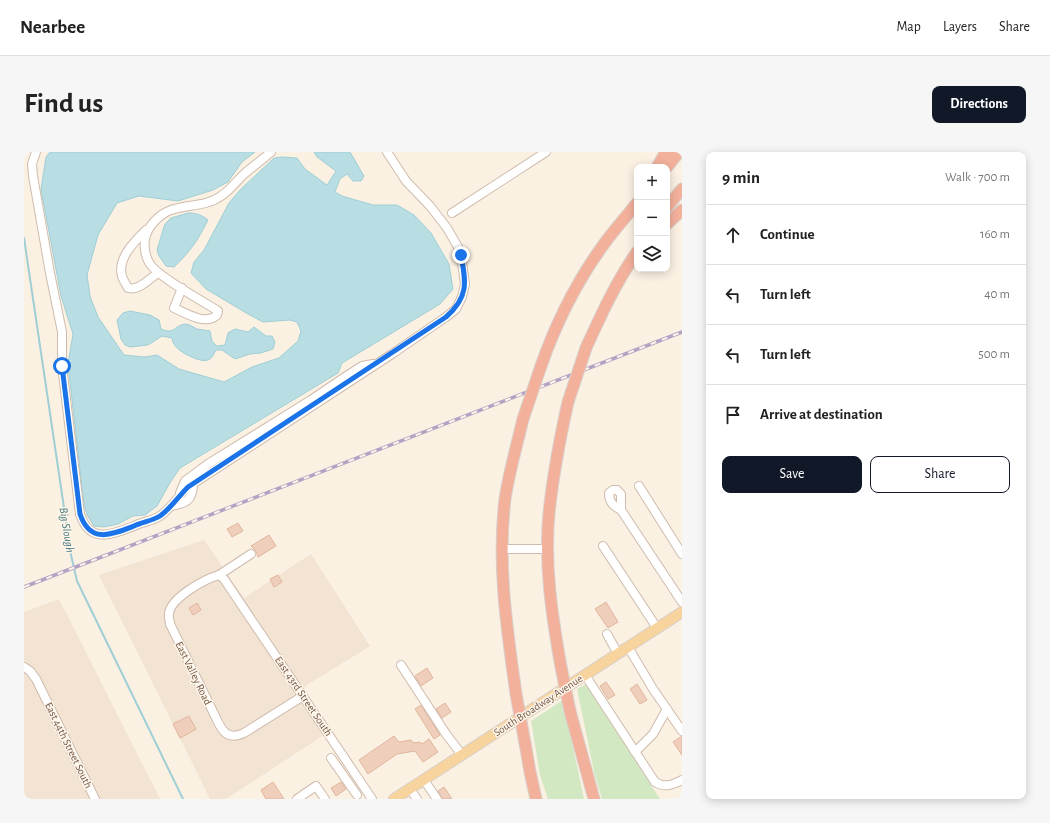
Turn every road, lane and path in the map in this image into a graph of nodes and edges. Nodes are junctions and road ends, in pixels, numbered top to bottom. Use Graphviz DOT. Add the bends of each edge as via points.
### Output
graph roads {
  1 [pos="36,152"];
  2 [pos="271,152"];
  3 [pos="387,152"];
  4 [pos="546,152"];
  5 [pos="666,152"];
  6 [pos="679,152"];
  7 [pos="659,164"];
  8 [pos="669,164"];
  9 [pos="682,189"];
  10 [pos="636,200"];
  11 [pos="670,203"];
  12 [pos="634,207"];
  13 [pos="682,210"];
  14 [pos="452,213"];
  15 [pos="628,215"];
  16 [pos="670,221"];
  17 [pos="148,228"];
  18 [pos="634,256"];
  19 [pos="158,273"];
  20 [pos="182,288"];
  21 [pos="376,364"];
  22 [pos="193,483"];
  23 [pos="639,486"];
  24 [pos="179,496"];
  25 [pos="170,507"];
  26 [pos="621,510"];
  27 [pos="603,546"];
  28 [pos="502,549"];
  29 [pos="548,549"];
  30 [pos="251,554"];
  31 [pos="682,554"];
  32 [pos="219,575"];
  33 [pos="682,602"];
  34 [pos="682,612"];
  35 [pos="656,628"];
  36 [pos="607,634"];
  37 [pos="628,647"];
  38 [pos="618,654"];
  39 [pos="401,665"];
  40 [pos="24,667"];
  41 [pos="585,675"];
  42 [pos="303,696"];
  43 [pos="667,709"];
  44 [pos="570,711"];
  45 [pos="682,731"];
  46 [pos="635,752"];
  47 [pos="462,755"];
  48 [pos="331,758"];
  49 [pos="530,772"];
  50 [pos="424,780"];
  51 [pos="682,780"];
  52 [pos="410,789"];
  53 [pos="366,790"];
  54 [pos="354,797"];
  55 [pos="95,799"];
  56 [pos="297,799"];
  57 [pos="325,799"];
  58 [pos="372,799"];
  59 [pos="394,799"];
  60 [pos="417,799"];
  61 [pos="437,799"];
  62 [pos="536,799"];
  63 [pos="540,799"];
  64 [pos="588,799"];
  65 [pos="594,799"];
  1 -- 25 [label="street" via="32,164 33,176 62,332 62,366 83,523 93,532 110,535 159,517"];
  2 -- 17 [label="street" via="220,197 171,210"];
  3 -- 21 [label="street" via="406,181 447,228 461,255 465,284 456,309"];
  4 -- 14 [label="street"];
  5 -- 7 [label="highway"];
  6 -- 8 [label="highway"];
  9 -- 11 [label="highway"];
  10 -- 15 [label="highway"];
  12 -- 15 [label="highway"];
  13 -- 16 [label="highway"];
  15 -- 28 [label="highway, bridge" via="604,244 581,279 553,333 523,419 505,499"];
  17 -- 19 [label="street" via="145,238 146,255"];
  17 -- 19 [label="street" via="126,254 122,276 128,288 132,289 138,288"];
  18 -- 29 [label="highway, bridge" via="603,309 586,348 568,402 550,506"];
  19 -- 20 [label="street"];
  20 -- 20 [label="street" via="218,310 217,315 200,319 174,308"];
  21 -- 22 [label="street"];
  21 -- 24 [label="street" via="362,366 345,376 208,464 185,481"];
  22 -- 24 [label="street"];
  22 -- 25 [label="street" via="190,498"];
  23 -- 31 [label="street"];
  24 -- 25 [label="street"];
  26 -- 33 [label="street"];
  27 -- 35 [label="street"];
  28 -- 29 [label="street"];
  28 -- 49 [label="highway, bridge" via="506,618"];
  29 -- 44 [label="highway, bridge" via="554,625"];
  30 -- 32 [label="street"];
  32 -- 42 [label="street, East 43rd Street South" via="235,594"];
  32 -- 42 [label="street, East Valley Road" via="186,592 174,604 169,614 170,624 222,730 228,735 237,736"];
  34 -- 35 [label="main road, South Broadway Avenue"];
  35 -- 37 [label="main road, South Broadway Avenue"];
  36 -- 38 [label="street"];
  37 -- 38 [label="main road, South Broadway Avenue"];
  37 -- 43 [label="street"];
  38 -- 41 [label="main road, South Broadway Avenue"];
  39 -- 47 [label="street"];
  40 -- 55 [label="street, East 44th Street South" via="30,671 42,691"];
  41 -- 46 [label="street"];
  41 -- 47 [label="main road, South Broadway Avenue"];
  42 -- 53 [label="street, East 43rd Street South"];
  43 -- 45 [label="street"];
  43 -- 46 [label="street" via="653,734"];
  44 -- 64 [label="highway"];
  44 -- 65 [label="highway"];
  46 -- 51 [label="street" via="655,782 661,786"];
  47 -- 50 [label="main road, South Broadway Avenue"];
  48 -- 54 [label="street"];
  49 -- 62 [label="highway"];
  49 -- 63 [label="highway"];
  50 -- 52 [label="main road, South Broadway Avenue"];
  50 -- 61 [label="street"];
  52 -- 59 [label="main road, South Broadway Avenue"];
  52 -- 60 [label="street"];
  53 -- 54 [label="street"];
  53 -- 58 [label="street, East 43rd Street South"];
  56 -- 57 [label="street" via="316,786"];
}
